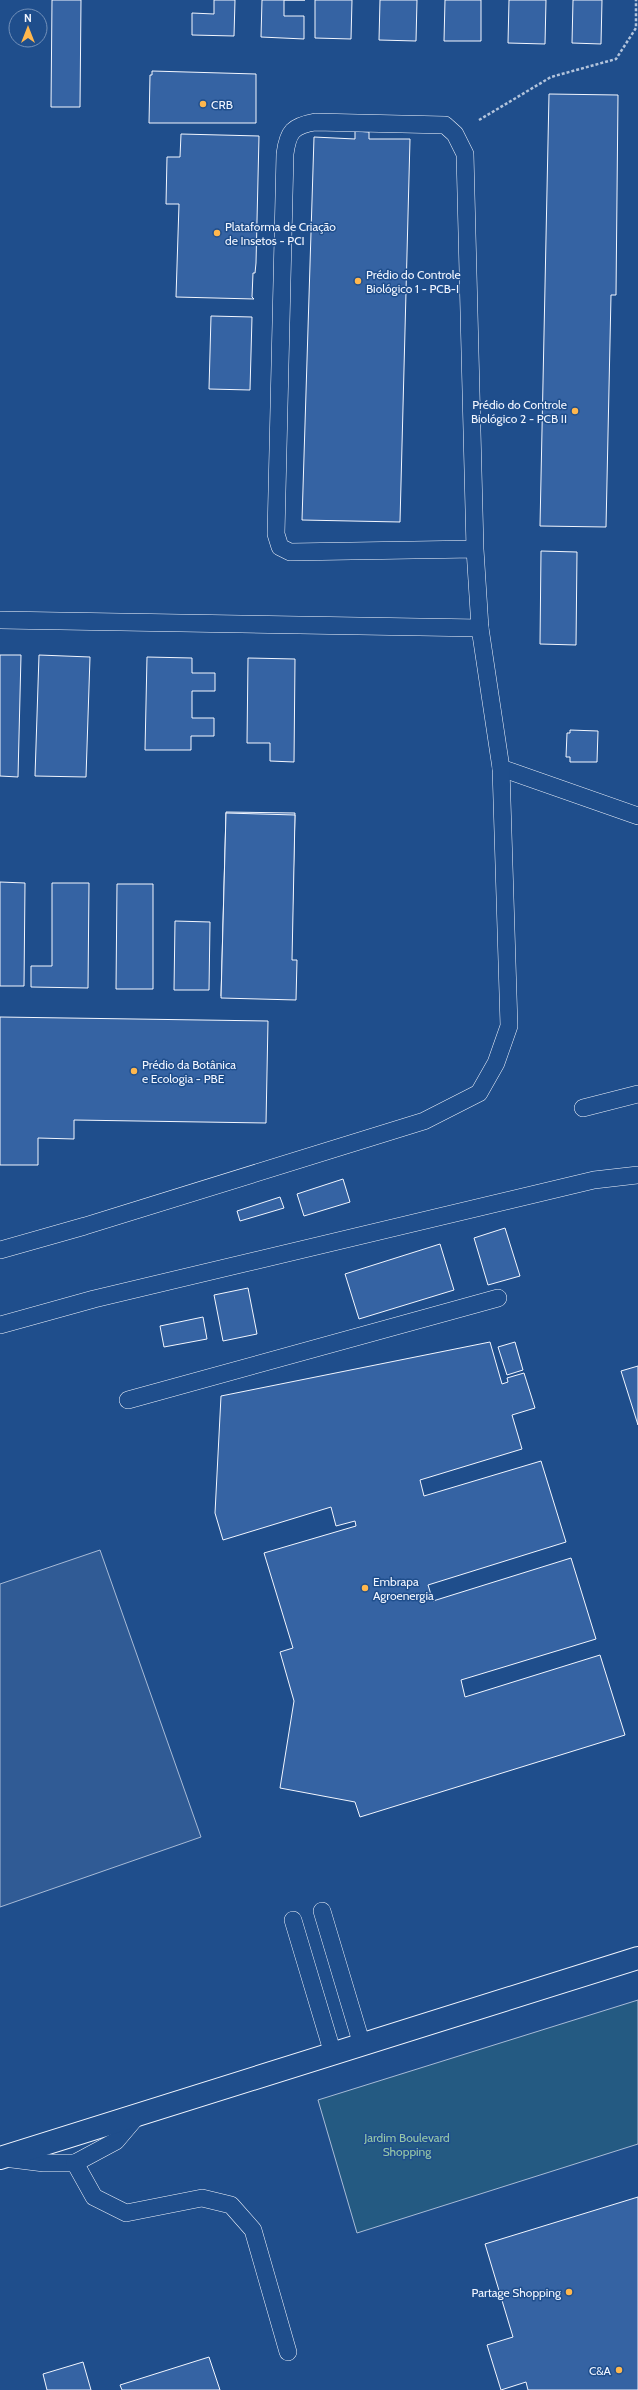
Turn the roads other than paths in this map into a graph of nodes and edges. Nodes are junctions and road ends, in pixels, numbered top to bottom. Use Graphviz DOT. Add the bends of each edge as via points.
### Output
graph roads {
  1 [pos="475,549"];
  2 [pos="0,620"];
  3 [pos="480,628"];
  4 [pos="501,768"];
  5 [pos="638,816"];
  6 [pos="638,1094"];
  7 [pos="583,1108"];
  8 [pos="638,1175"];
  9 [pos="0,1250"];
  10 [pos="498,1298"];
  11 [pos="0,1325"];
  12 [pos="128,1400"];
  13 [pos="322,1911"];
  14 [pos="293,1920"];
  15 [pos="638,1958"];
  16 [pos="362,2045"];
  17 [pos="333,2054"];
  18 [pos="138,2115"];
  19 [pos="1,2158"];
  20 [pos="75,2163"];
  21 [pos="288,2352"];
  1 -- 1 [label="lane" via="290,552 280,547 276,534 285,154 287,138 298,125 315,122 445,125 455,134 465,154"];
  1 -- 3 [label="lane"];
  2 -- 3 [label="lane"];
  3 -- 4 [label="lane"];
  4 -- 5 [label="lane"];
  4 -- 9 [label="lane" via="509,1026 496,1063 479,1092 424,1121"];
  6 -- 7 [label="lane"];
  8 -- 11 [label="lane" via="594,1180 94,1299"];
  10 -- 12 [label="lane"];
  13 -- 16 [label="lane"];
  14 -- 17 [label="lane"];
  15 -- 16 [label="street"];
  16 -- 17 [label="street"];
  17 -- 18 [label="street"];
  18 -- 19 [label="street"];
  18 -- 20 [label="lane" via="116,2141"];
  19 -- 20 [label="lane" via="44,2163"];
  20 -- 21 [label="lane" via="94,2196 126,2213 202,2198 231,2205 253,2230"];
}
